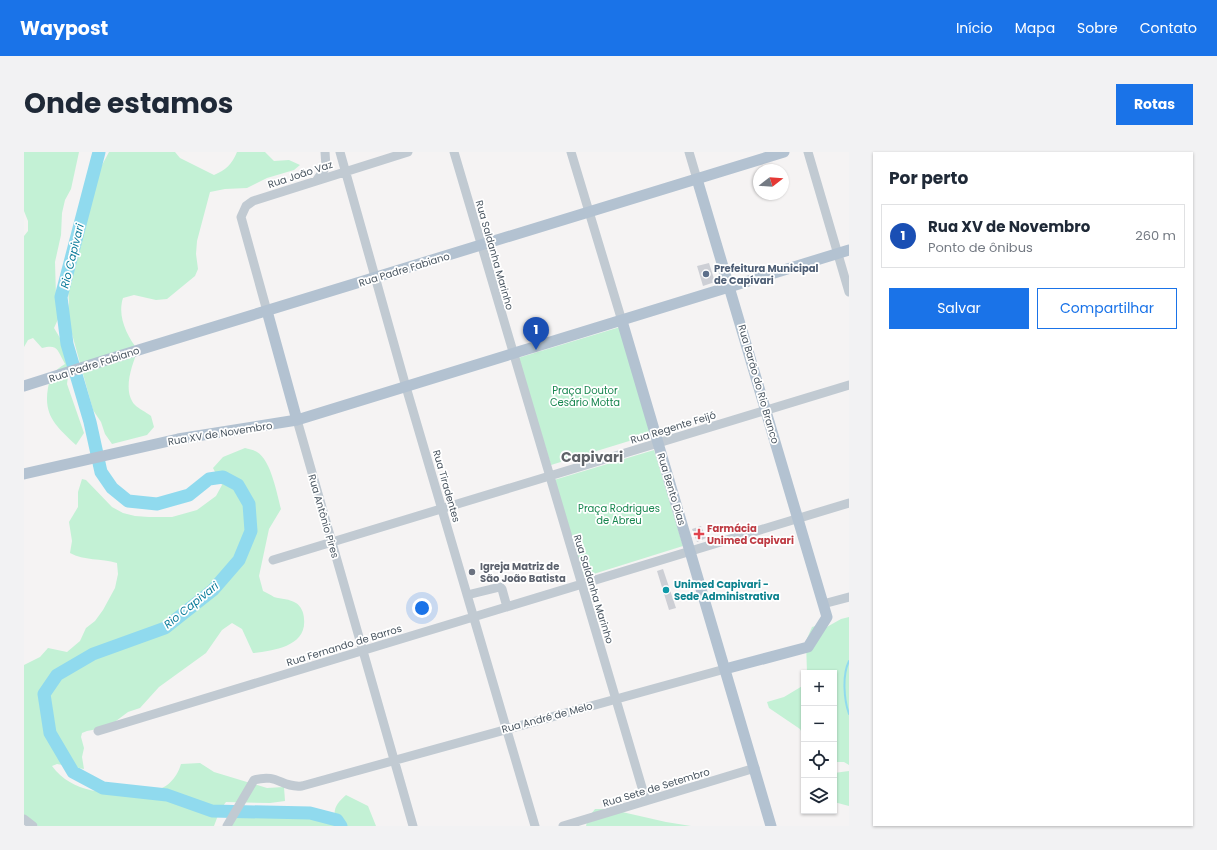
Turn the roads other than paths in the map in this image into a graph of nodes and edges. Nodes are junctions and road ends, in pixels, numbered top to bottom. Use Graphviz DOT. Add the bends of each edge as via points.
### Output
graph roads {
  1 [pos="325,152"];
  2 [pos="328,152"];
  3 [pos="340,152"];
  4 [pos="408,152"];
  5 [pos="454,152"];
  6 [pos="571,152"];
  7 [pos="689,152"];
  8 [pos="784,152"];
  9 [pos="808,152"];
  10 [pos="346,171"];
  11 [pos="697,179"];
  12 [pos="316,181"];
  13 [pos="246,206"];
  14 [pos="589,212"];
  15 [pos="481,245"];
  16 [pos="849,250"];
  17 [pos="838,253"];
  18 [pos="375,278"];
  19 [pos="730,286"];
  20 [pos="849,292"];
  21 [pos="267,310"];
  22 [pos="622,321"];
  23 [pos="513,354"];
  24 [pos="849,384"];
  25 [pos="24,386"];
  26 [pos="406,387"];
  27 [pos="766,410"];
  28 [pos="297,420"];
  29 [pos="658,443"];
  30 [pos="24,474"];
  31 [pos="549,476"];
  32 [pos="849,503"];
  33 [pos="442,508"];
  34 [pos="798,519"];
  35 [pos="332,542"];
  36 [pos="691,552"];
  37 [pos="273,560"];
  38 [pos="582,585"];
  39 [pos="467,595"];
  40 [pos="849,597"];
  41 [pos="823,604"];
  42 [pos="507,607"];
  43 [pos="474,617"];
  44 [pos="827,617"];
  45 [pos="363,650"];
  46 [pos="725,669"];
  47 [pos="615,699"];
  48 [pos="506,728"];
  49 [pos="98,731"];
  50 [pos="394,760"];
  51 [pos="755,768"];
  52 [pos="646,801"];
  53 [pos="24,819"];
  54 [pos="33,826"];
  55 [pos="227,826"];
  56 [pos="413,826"];
  57 [pos="535,826"];
  58 [pos="563,826"];
  59 [pos="771,826"];
  1 -- 12 [label="street" via="326,167"];
  2 -- 10 [label="street"];
  3 -- 10 [label="street, Rua Tiradentes"];
  4 -- 10 [label="street, Rua João Vaz"];
  5 -- 15 [label="street, Rua Saldanha Marinho"];
  6 -- 14 [label="street, Rua Bento Dias"];
  7 -- 11 [label="street, Rua Barão do Rio Branco"];
  8 -- 11 [label="main road, Rua Padre Fabiano"];
  9 -- 17 [label="street"];
  10 -- 12 [label="street, Rua João Vaz"];
  10 -- 18 [label="street, Rua Tiradentes"];
  11 -- 14 [label="main road, Rua Padre Fabiano"];
  11 -- 19 [label="main road, Rua Barão do Rio Branco"];
  12 -- 13 [label="street, Rua João Vaz" via="253,201"];
  13 -- 21 [label="street, Rua Antônio Pires" via="241,217"];
  14 -- 15 [label="main road, Rua Padre Fabiano"];
  14 -- 22 [label="street, Rua Bento Dias"];
  15 -- 18 [label="main road, Rua Padre Fabiano"];
  15 -- 23 [label="street, Rua Saldanha Marinho"];
  16 -- 17 [label="main road, Rua XV de Novembro"];
  17 -- 19 [label="main road, Rua XV de Novembro"];
  17 -- 20 [label="street"];
  18 -- 21 [label="main road, Rua Padre Fabiano"];
  18 -- 26 [label="street, Rua Tiradentes"];
  19 -- 22 [label="main road, Rua XV de Novembro"];
  19 -- 27 [label="main road, Rua Barão do Rio Branco"];
  21 -- 25 [label="main road, Rua Padre Fabiano"];
  21 -- 28 [label="main road, Rua Antônio Pires"];
  22 -- 23 [label="main road, Rua XV de Novembro"];
  22 -- 29 [label="main road, Rua Bento Dias"];
  23 -- 26 [label="main road, Rua XV de Novembro"];
  23 -- 31 [label="street, Rua Saldanha Marinho"];
  24 -- 27 [label="street, Rua Regente Feijó"];
  26 -- 28 [label="main road, Rua XV de Novembro"];
  26 -- 33 [label="street, Rua Tiradentes"];
  27 -- 29 [label="street, Rua Regente Feijó"];
  27 -- 34 [label="main road, Rua Barão do Rio Branco"];
  28 -- 30 [label="main road, Rua XV de Novembro" via="136,448"];
  28 -- 35 [label="street, Rua Antônio Pires"];
  29 -- 31 [label="street, Rua Regente Feijó"];
  29 -- 36 [label="main road, Rua Bento Dias"];
  31 -- 33 [label="street, Rua Regente Feijó"];
  31 -- 38 [label="street, Rua Saldanha Marinho"];
  32 -- 34 [label="street, Rua Fernando de Barros"];
  33 -- 35 [label="street, Rua Regente Feijó"];
  33 -- 39 [label="street, Rua Tiradentes"];
  34 -- 36 [label="street, Rua Fernando de Barros"];
  34 -- 41 [label="main road, Rua Barão do Rio Branco"];
  35 -- 37 [label="street, Rua Regente Feijó"];
  35 -- 45 [label="street, Rua Antônio Pires"];
  36 -- 38 [label="street, Rua Fernando de Barros"];
  36 -- 46 [label="main road, Rua Bento Dias"];
  38 -- 42 [label="street, Rua Fernando de Barros"];
  38 -- 47 [label="street, Rua Saldanha Marinho"];
  39 -- 42 [label="street" via="500,587"];
  39 -- 43 [label="street, Rua Tiradentes"];
  40 -- 41 [label="street"];
  41 -- 44 [label="main road, Rua Barão do Rio Branco"];
  42 -- 43 [label="street, Rua Fernando de Barros"];
  43 -- 45 [label="street, Rua Fernando de Barros"];
  43 -- 48 [label="street, Rua Tiradentes"];
  44 -- 46 [label="main road, Rua André de Melo" via="808,647"];
  45 -- 49 [label="street, Rua Fernando de Barros"];
  45 -- 50 [label="street, Rua Antônio Pires"];
  46 -- 47 [label="street, Rua André de Melo"];
  46 -- 51 [label="main road, Rua Bento Dias"];
  47 -- 48 [label="street, Rua André de Melo"];
  47 -- 52 [label="street, Rua Saldanha Marinho"];
  48 -- 50 [label="street, Rua André de Melo"];
  48 -- 57 [label="street, Rua Tiradentes"];
  50 -- 55 [label="street, Rua André de Melo" via="302,786 291,787 265,777 254,780"];
  50 -- 56 [label="street, Rua Antônio Pires"];
  51 -- 52 [label="street, Rua Sete de Setembro"];
  51 -- 59 [label="main road, Rua Bento Dias"];
  52 -- 58 [label="street, Rua Sete de Setembro"];
  53 -- 54 [label="street"];
}
